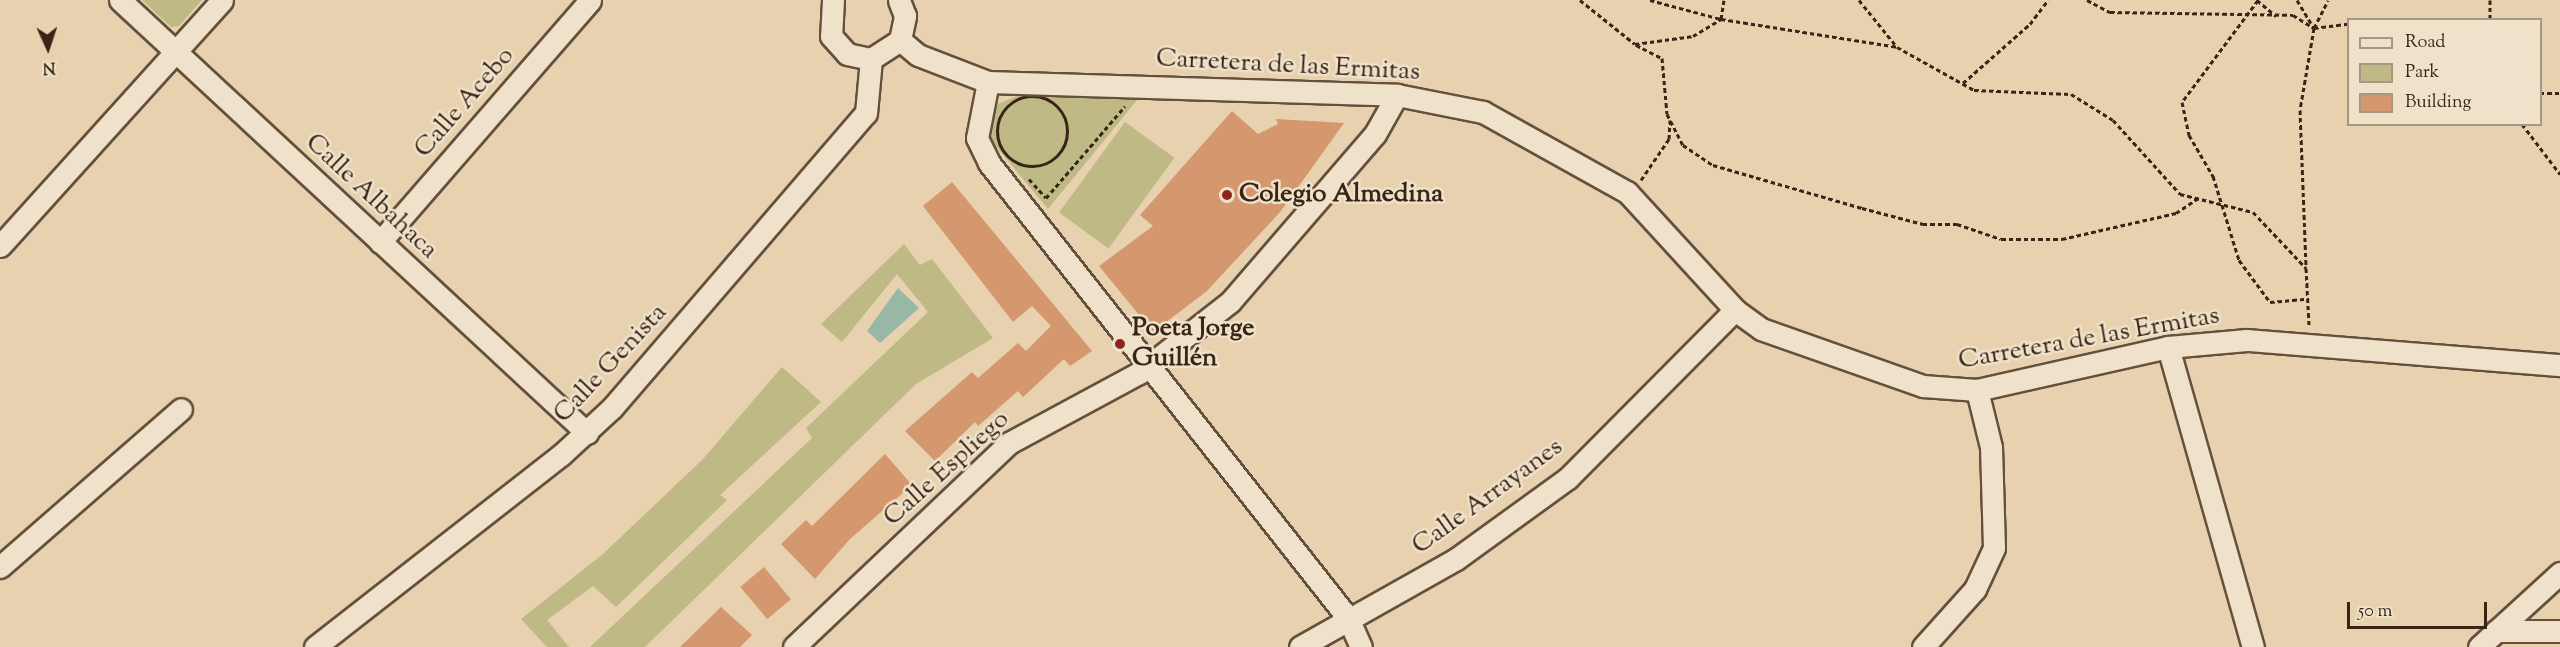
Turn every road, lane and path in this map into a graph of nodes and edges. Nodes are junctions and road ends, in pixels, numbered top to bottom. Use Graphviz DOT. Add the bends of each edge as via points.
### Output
graph roads {
  1 [pos="120,0"];
  2 [pos="222,0"];
  3 [pos="590,0"];
  4 [pos="833,0"];
  5 [pos="899,0"];
  6 [pos="1581,0"];
  7 [pos="1650,0"];
  8 [pos="1724,0"];
  9 [pos="1859,0"];
  10 [pos="2048,0"];
  11 [pos="2087,0"];
  12 [pos="2258,0"];
  13 [pos="2297,0"];
  14 [pos="2328,0"];
  15 [pos="2490,0"];
  16 [pos="2276,16"];
  17 [pos="2490,18"];
  18 [pos="1721,19"];
  19 [pos="2347,24"];
  20 [pos="2314,28"];
  21 [pos="900,40"];
  22 [pos="1635,44"];
  23 [pos="1897,47"];
  24 [pos="175,53"];
  25 [pos="871,59"];
  26 [pos="988,82"];
  27 [pos="1963,83"];
  28 [pos="2542,93"];
  29 [pos="2560,93"];
  30 [pos="1396,95"];
  31 [pos="1128,102"];
  32 [pos="1670,118"];
  33 [pos="2524,126"];
  34 [pos="1008,156"];
  35 [pos="2560,174"];
  36 [pos="1630,195"];
  37 [pos="2198,198"];
  38 [pos="380,242"];
  39 [pos="0,246"];
  40 [pos="2306,268"];
  41 [pos="2307,299"];
  42 [pos="1735,310"];
  43 [pos="2310,345"];
  44 [pos="2168,347"];
  45 [pos="2560,365"];
  46 [pos="1148,366"];
  47 [pos="1977,390"];
  48 [pos="181,409"];
  49 [pos="587,433"];
  50 [pos="0,567"];
  51 [pos="2560,573"];
  52 [pos="1348,618"];
  53 [pos="2496,631"];
  54 [pos="2560,631"];
  55 [pos="315,647"];
  56 [pos="794,647"];
  57 [pos="1300,647"];
  58 [pos="1361,647"];
  59 [pos="1923,647"];
  60 [pos="2253,647"];
  61 [pos="2479,647"];
  1 -- 24 [label="street, Calle Albahaca"];
  2 -- 24 [label="street"];
  3 -- 38 [label="street, Calle Acebo"];
  4 -- 25 [label="street" via="828,24 838,46"];
  5 -- 21 [label="street" via="905,16"];
  6 -- 22 [label="path"];
  7 -- 18 [label="path"];
  8 -- 18 [label="path"];
  9 -- 23 [label="path"];
  10 -- 27 [label="path" via="2030,24"];
  11 -- 16 [label="path" via="2110,12"];
  12 -- 16 [label="path"];
  12 -- 41 [label="path" via="2182,102 2189,135 2212,176 2239,260 2270,302"];
  13 -- 20 [label="path"];
  14 -- 20 [label="path"];
  15 -- 17 [label="path"];
  16 -- 20 [label="path" via="2293,15"];
  18 -- 22 [label="path" via="1693,36"];
  18 -- 23 [label="path"];
  19 -- 20 [label="path"];
  20 -- 40 [label="path" via="2300,110"];
  21 -- 25 [label="street"];
  21 -- 26 [label="street, Carretera de las Ermitas" via="918,55"];
  22 -- 32 [label="path" via="1662,58"];
  23 -- 27 [label="path"];
  24 -- 38 [label="street, Calle Albahaca"];
  24 -- 39 [label="street"];
  25 -- 49 [label="street, Calle Genista" via="866,113"];
  26 -- 30 [label="street, Carretera de las Ermitas"];
  26 -- 46 [label="street" via="977,138 989,163"];
  27 -- 37 [label="path" via="1974,90 2071,94 2113,120 2180,194"];
  28 -- 29 [label="path"];
  30 -- 36 [label="street, Carretera de las Ermitas" via="1483,112 1557,149"];
  30 -- 46 [label="street, Calle Espliego" via="1375,134 1251,279 1193,333"];
  31 -- 34 [label="path" via="1046,198"];
  32 -- 36 [label="path" via="1669,139"];
  32 -- 37 [label="path" via="1683,145 1713,165 1923,224 1957,224 2001,239 2062,239 2176,213"];
  33 -- 35 [label="path"];
  34 -- 34 [label="path" via="1032,166 1052,159 1065,142 1060,111 1031,96 1009,105 998,125"];
  36 -- 42 [label="street, Carretera de las Ermitas"];
  37 -- 40 [label="path" via="2253,212"];
  38 -- 49 [label="street, Calle Albahaca"];
  40 -- 41 [label="path"];
  41 -- 43 [label="path"];
  42 -- 47 [label="street, Carretera de las Ermitas" via="1793,343 1902,379 1950,390"];
  42 -- 52 [label="street, Calle Arrayanes" via="1568,478 1456,559"];
  43 -- 44 [label="street, Carretera de las Ermitas" via="2247,340"];
  43 -- 45 [label="street, Carretera de las Ermitas"];
  44 -- 47 [label="street, Carretera de las Ermitas"];
  44 -- 60 [label="street"];
  46 -- 52 [label="street"];
  46 -- 56 [label="street, Calle Espliego" via="1009,443"];
  47 -- 59 [label="street" via="1991,447 1994,548 1975,589"];
  48 -- 50 [label="street"];
  49 -- 55 [label="street, Calle Genista"];
  51 -- 53 [label="street"];
  52 -- 57 [label="street, Calle Arrayanes"];
  52 -- 58 [label="street"];
  53 -- 54 [label="street"];
  53 -- 61 [label="street"];
}
